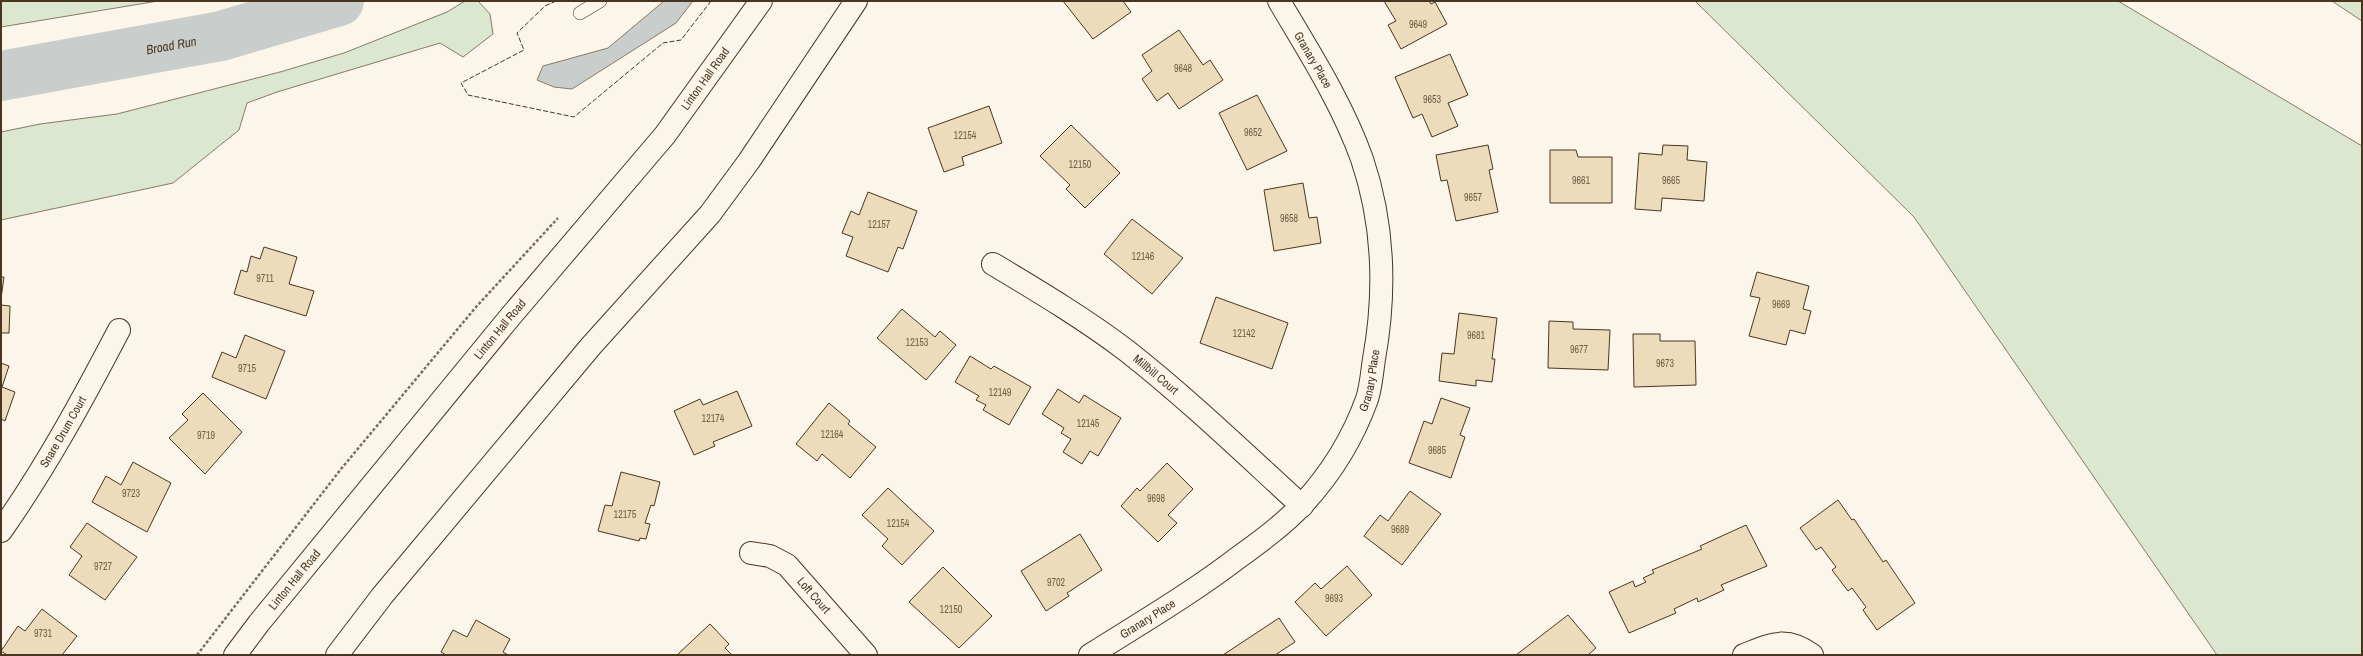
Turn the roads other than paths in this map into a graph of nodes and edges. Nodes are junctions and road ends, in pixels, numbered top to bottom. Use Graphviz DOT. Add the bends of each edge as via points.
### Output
graph roads {
  1 [pos="600,1"];
  2 [pos="761,1"];
  3 [pos="856,1"];
  4 [pos="1280,1"];
  5 [pos="580,13"];
  6 [pos="993,264"];
  7 [pos="119,330"];
  8 [pos="1302,506"];
  9 [pos="1,531"];
  10 [pos="751,553"];
  11 [pos="235,655"];
  12 [pos="337,655"];
  13 [pos="866,655"];
  14 [pos="1090,655"];
  15 [pos="1744,655"];
  16 [pos="1812,655"];
  1 -- 5 [label="lane"];
  2 -- 11 [label="street, Linton Hall Road" via="665,135 510,317 259,622"];
  3 -- 12 [label="street" via="749,161 710,214 591,346 382,596"];
  4 -- 8 [label="street, Granary Place" via="1340,107 1362,159 1377,213 1382,258 1378,336 1367,397 1349,440"];
  6 -- 8 [label="street, Millbill Court" via="1044,294 1126,350 1180,394"];
  7 -- 9 [label="street, Snare Drum Court" via="30,490"];
  8 -- 14 [label="street, Granary Place" via="1274,532 1207,581"];
  10 -- 13 [label="street, Loft Court" via="770,556 787,565"];
  15 -- 16 [label="street" via="1773,644 1786,643 1802,648"];
}
